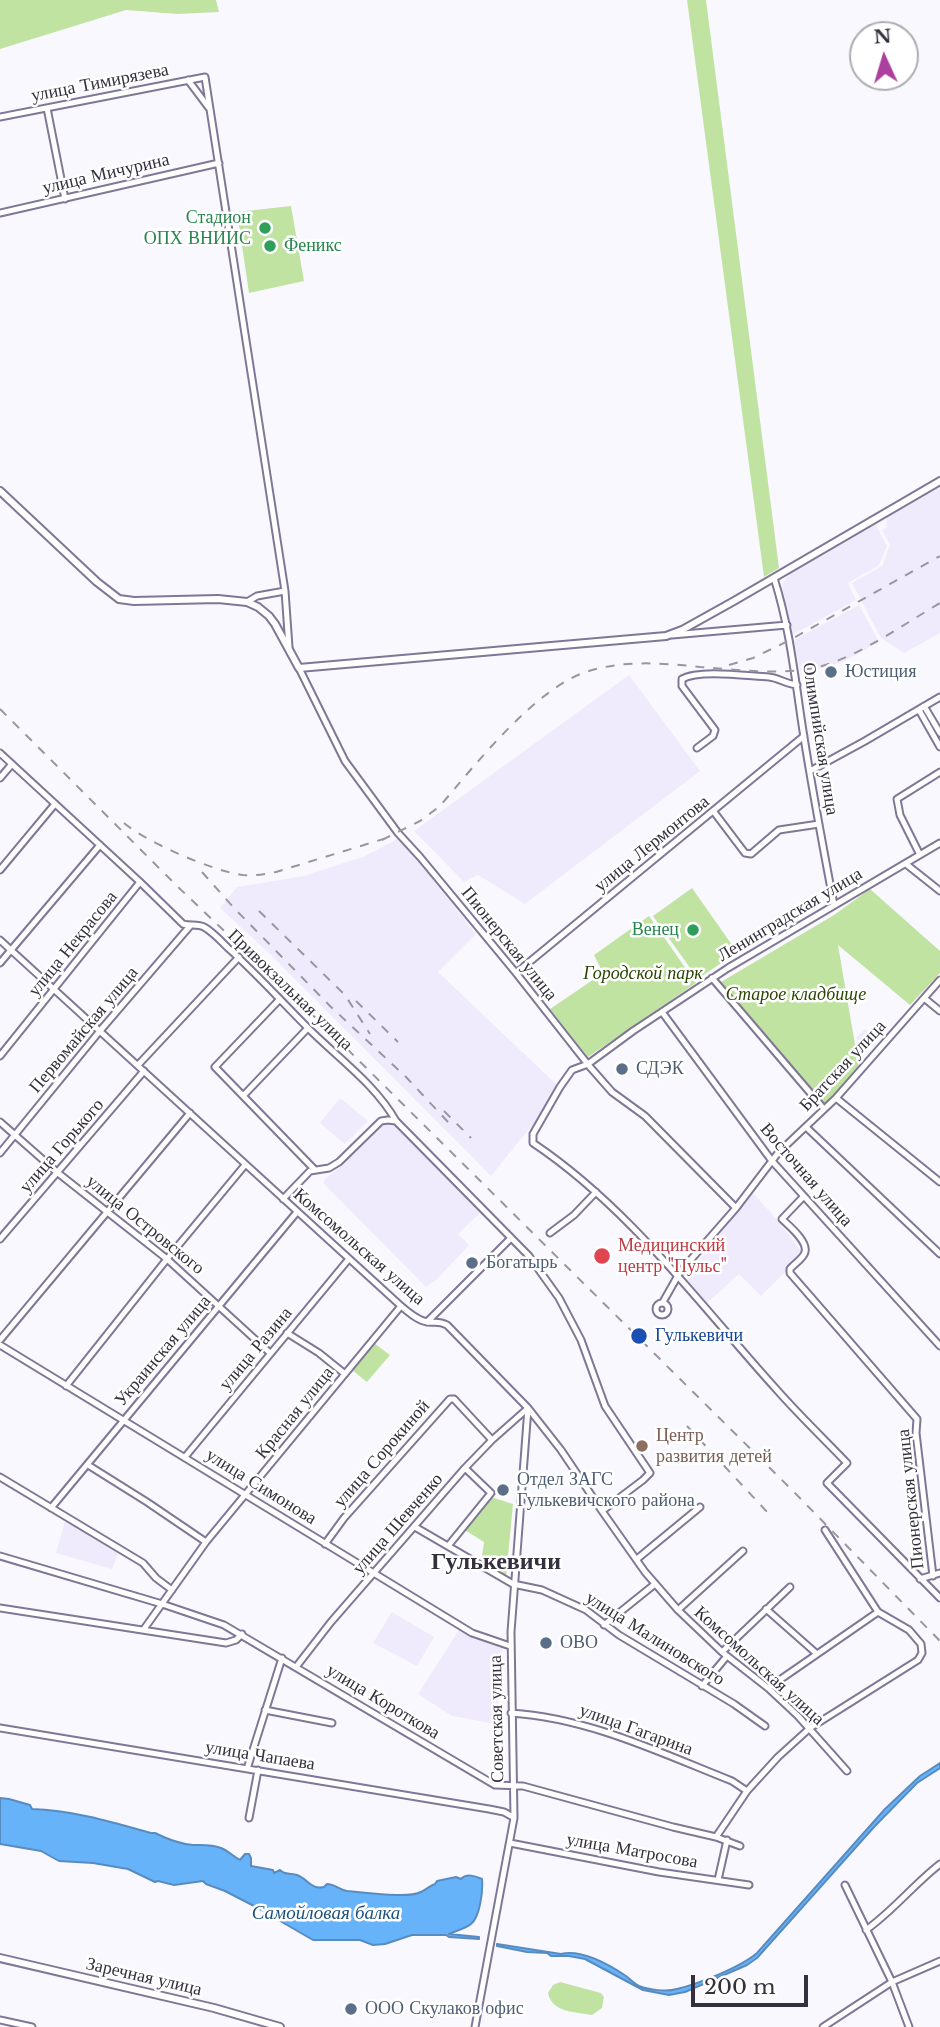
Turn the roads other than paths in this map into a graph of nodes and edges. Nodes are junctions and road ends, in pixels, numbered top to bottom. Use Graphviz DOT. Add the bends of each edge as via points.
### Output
graph roads {
  1 [pos="188,80"];
  2 [pos="47,108"];
  3 [pos="210,110"];
  4 [pos="0,117"];
  5 [pos="219,163"];
  6 [pos="65,199"];
  7 [pos="0,212"];
  8 [pos="940,481"];
  9 [pos="0,491"];
  10 [pos="774,578"];
  11 [pos="285,591"];
  12 [pos="247,602"];
  13 [pos="788,625"];
  14 [pos="666,636"];
  15 [pos="289,650"];
  16 [pos="299,668"];
  17 [pos="797,685"];
  18 [pos="940,698"];
  19 [pos="922,708"];
  20 [pos="940,733"];
  21 [pos="804,736"];
  22 [pos="940,747"];
  23 [pos="697,748"];
  24 [pos="0,753"];
  25 [pos="12,764"];
  26 [pos="810,771"];
  27 [pos="940,772"];
  28 [pos="0,778"];
  29 [pos="55,804"];
  30 [pos="714,812"];
  31 [pos="819,824"];
  32 [pos="940,843"];
  33 [pos="100,845"];
  34 [pos="920,855"];
  35 [pos="905,864"];
  36 [pos="0,870"];
  37 [pos="140,882"];
  38 [pos="940,891"];
  39 [pos="834,905"];
  40 [pos="190,926"];
  41 [pos="0,940"];
  42 [pos="11,950"];
  43 [pos="239,957"];
  44 [pos="0,963"];
  45 [pos="516,973"];
  46 [pos="712,978"];
  47 [pos="940,980"];
  48 [pos="55,990"];
  49 [pos="924,998"];
  50 [pos="280,999"];
  51 [pos="940,1011"];
  52 [pos="662,1012"];
  53 [pos="308,1028"];
  54 [pos="99,1032"];
  55 [pos="0,1056"];
  56 [pos="587,1064"];
  57 [pos="138,1065"];
  58 [pos="144,1071"];
  59 [pos="243,1096"];
  60 [pos="836,1098"];
  61 [pos="824,1109"];
  62 [pos="190,1113"];
  63 [pos="396,1121"];
  64 [pos="0,1122"];
  65 [pos="806,1127"];
  66 [pos="15,1136"];
  67 [pos="0,1153"];
  68 [pos="772,1161"];
  69 [pos="245,1165"];
  70 [pos="315,1170"];
  71 [pos="58,1172"];
  72 [pos="940,1182"];
  73 [pos="596,1192"];
  74 [pos="804,1196"];
  75 [pos="283,1199"];
  76 [pos="736,1208"];
  77 [pos="108,1210"];
  78 [pos="297,1212"];
  79 [pos="550,1233"];
  80 [pos="0,1238"];
  81 [pos="511,1238"];
  82 [pos="940,1254"];
  83 [pos="167,1259"];
  84 [pos="348,1259"];
  85 [pos="678,1276"];
  86 [pos="663,1303"];
  87 [pos="219,1305"];
  88 [pos="401,1306"];
  89 [pos="427,1322"];
  90 [pos="287,1334"];
  91 [pos="0,1343"];
  92 [pos="940,1346"];
  93 [pos="270,1353"];
  94 [pos="345,1374"];
  95 [pos="66,1386"];
  96 [pos="528,1408"];
  97 [pos="124,1420"];
  98 [pos="492,1440"];
  99 [pos="185,1457"];
  100 [pos="88,1465"];
  101 [pos="464,1468"];
  102 [pos="0,1477"];
  103 [pos="244,1495"];
  104 [pos="700,1507"];
  105 [pos="51,1508"];
  106 [pos="602,1511"];
  107 [pos="415,1527"];
  108 [pos="825,1530"];
  109 [pos="206,1542"];
  110 [pos="325,1544"];
  111 [pos="448,1546"];
  112 [pos="743,1550"];
  113 [pos="0,1556"];
  114 [pos="637,1559"];
  115 [pos="940,1573"];
  116 [pos="374,1574"];
  117 [pos="933,1576"];
  118 [pos="920,1580"];
  119 [pos="513,1584"];
  120 [pos="655,1584"];
  121 [pos="790,1587"];
  122 [pos="172,1590"];
  123 [pos="940,1598"];
  124 [pos="162,1604"];
  125 [pos="0,1608"];
  126 [pos="766,1609"];
  127 [pos="678,1610"];
  128 [pos="878,1612"];
  129 [pos="604,1625"];
  130 [pos="144,1629"];
  131 [pos="242,1634"];
  132 [pos="510,1646"];
  133 [pos="724,1654"];
  134 [pos="817,1654"];
  135 [pos="282,1658"];
  136 [pos="296,1667"];
  137 [pos="702,1686"];
  138 [pos="768,1688"];
  139 [pos="265,1710"];
  140 [pos="511,1713"];
  141 [pos="332,1723"];
  142 [pos="765,1726"];
  143 [pos="0,1728"];
  144 [pos="810,1728"];
  145 [pos="247,1769"];
  146 [pos="258,1770"];
  147 [pos="847,1771"];
  148 [pos="512,1785"];
  149 [pos="747,1791"];
  150 [pos="248,1818"];
  151 [pos="513,1818"];
  152 [pos="716,1836"];
  153 [pos="727,1840"];
  154 [pos="510,1843"];
  155 [pos="740,1846"];
  156 [pos="940,1864"];
  157 [pos="718,1880"];
  158 [pos="749,1885"];
  159 [pos="845,1885"];
  160 [pos="866,1930"];
  161 [pos="0,1958"];
  162 [pos="940,1961"];
  163 [pos="892,1982"];
  164 [pos="0,2020"];
  165 [pos="32,2027"];
  166 [pos="280,2027"];
  167 [pos="475,2027"];
  168 [pos="822,2027"];
  169 [pos="909,2027"];
  1 -- 2 [label="street, улица Тимирязева"];
  1 -- 3 [label="street"];
  1 -- 3 [label="street, улица Тимирязева" via="205,77"];
  2 -- 4 [label="street, улица Тимирязева"];
  2 -- 6 [label="street"];
  3 -- 5 [label="street"];
  5 -- 6 [label="street, улица Мичурина"];
  5 -- 11 [label="street"];
  6 -- 7 [label="street, улица Мичурина"];
  8 -- 10 [label="main road"];
  9 -- 12 [label="main road" via="119,599"];
  10 -- 13 [label="street, Олимпийская улица"];
  10 -- 14 [label="main road"];
  11 -- 12 [label="street"];
  11 -- 15 [label="street"];
  12 -- 15 [label="main road" via="269,616"];
  13 -- 14 [label="street"];
  13 -- 17 [label="street, Олимпийская улица"];
  14 -- 16 [label="main road"];
  15 -- 16 [label="main road"];
  16 -- 45 [label="street, Пионерская улица" via="345,761 368,794"];
  17 -- 21 [label="street, Олимпийская улица"];
  17 -- 23 [label="street" via="769,677 701,674 682,679 682,686 715,730"];
  18 -- 19 [label="street"];
  19 -- 20 [label="street"];
  19 -- 22 [label="street"];
  19 -- 26 [label="street"];
  21 -- 26 [label="street, Олимпийская улица"];
  21 -- 30 [label="street, улица Лермонтова"];
  24 -- 25 [label="street, Привокзальная улица"];
  25 -- 28 [label="street"];
  25 -- 29 [label="street, Привокзальная улица"];
  26 -- 31 [label="street, Олимпийская улица"];
  27 -- 34 [label="street" via="897,799"];
  29 -- 33 [label="street, Привокзальная улица"];
  29 -- 36 [label="street"];
  30 -- 31 [label="street" via="745,853 751,854 779,830"];
  30 -- 45 [label="street, улица Лермонтова"];
  31 -- 39 [label="street, Олимпийская улица"];
  32 -- 34 [label="street, Ленинградская улица"];
  33 -- 37 [label="street, Привокзальная улица"];
  33 -- 42 [label="street"];
  34 -- 35 [label="street, Ленинградская улица"];
  35 -- 38 [label="street"];
  35 -- 39 [label="street, Ленинградская улица"];
  37 -- 40 [label="street, Привокзальная улица"];
  37 -- 48 [label="street, улица Некрасова"];
  39 -- 46 [label="street, Ленинградская улица"];
  40 -- 43 [label="street, Привокзальная улица" via="207,929"];
  40 -- 54 [label="street, Первомайская улица"];
  41 -- 42 [label="street, Комсомольская улица"];
  42 -- 44 [label="street"];
  42 -- 48 [label="street, Комсомольская улица"];
  43 -- 50 [label="street, Привокзальная улица"];
  43 -- 57 [label="street"];
  45 -- 56 [label="street, Пионерская улица"];
  46 -- 52 [label="street, Ленинградская улица"];
  46 -- 61 [label="street"];
  47 -- 49 [label="street, Братская улица"];
  48 -- 54 [label="street, Комсомольская улица"];
  48 -- 55 [label="street, улица Некрасова"];
  49 -- 51 [label="street"];
  49 -- 60 [label="street, Братская улица"];
  50 -- 53 [label="street, Привокзальная улица"];
  50 -- 59 [label="street" via="215,1067"];
  52 -- 56 [label="street, Ленинградская улица"];
  52 -- 68 [label="street, Восточная улица"];
  53 -- 59 [label="street"];
  53 -- 63 [label="street, Привокзальная улица" via="370,1086"];
  54 -- 57 [label="street, Комсомольская улица"];
  54 -- 66 [label="street, Первомайская улица"];
  56 -- 73 [label="street, Ленинградская улица" via="566,1076 532,1140"];
  56 -- 76 [label="street, Пионерская улица"];
  57 -- 58 [label="street, Комсомольская улица"];
  58 -- 62 [label="street, Комсомольская улица"];
  58 -- 71 [label="street, улица Горького"];
  59 -- 70 [label="street"];
  60 -- 61 [label="street, Братская улица"];
  60 -- 72 [label="street"];
  61 -- 65 [label="street, Братская улица"];
  62 -- 69 [label="street, Комсомольская улица"];
  62 -- 77 [label="street"];
  63 -- 70 [label="street" via="381,1121 340,1161"];
  63 -- 81 [label="street, Привокзальная улица"];
  64 -- 66 [label="street, улица Островского"];
  65 -- 68 [label="street, Братская улица"];
  65 -- 82 [label="street"];
  66 -- 67 [label="street, Первомайская улица"];
  66 -- 71 [label="street, улица Островского"];
  68 -- 74 [label="street, Восточная улица"];
  68 -- 76 [label="street, Братская улица"];
  69 -- 75 [label="street, Комсомольская улица"];
  69 -- 83 [label="street"];
  70 -- 75 [label="street"];
  71 -- 77 [label="street, улица Островского"];
  71 -- 80 [label="street, улица Горького"];
  73 -- 79 [label="street"];
  73 -- 85 [label="street"];
  74 -- 92 [label="street, Восточная улица"];
  74 -- 117 [label="street, Пионерская улица" via="782,1219 806,1249 790,1273 917,1419"];
  75 -- 78 [label="street, Комсомольская улица"];
  76 -- 85 [label="street, Братская улица"];
  77 -- 83 [label="street, улица Островского"];
  77 -- 91 [label="street"];
  78 -- 84 [label="street, Комсомольская улица"];
  78 -- 87 [label="street, Украинская улица"];
  81 -- 89 [label="street"];
  81 -- 106 [label="street, Привокзальная улица" via="559,1298 586,1351 605,1406 650,1473"];
  83 -- 87 [label="street, улица Островского"];
  83 -- 95 [label="street"];
  84 -- 88 [label="street, Комсомольская улица"];
  84 -- 90 [label="street, улица Разина"];
  85 -- 86 [label="street, Братская улица"];
  85 -- 118 [label="street" via="847,1463 827,1483"];
  87 -- 93 [label="street, улица Островского"];
  87 -- 97 [label="street, Украинская улица"];
  88 -- 89 [label="street, Комсомольская улица"];
  88 -- 94 [label="street, Красная улица"];
  89 -- 96 [label="street, Комсомольская улица" via="447,1325"];
  90 -- 93 [label="street, улица Разина"];
  90 -- 94 [label="street"];
  91 -- 95 [label="street, улица Симонова"];
  93 -- 99 [label="street, улица Разина"];
  94 -- 103 [label="street, Красная улица"];
  95 -- 97 [label="street, улица Симонова"];
  96 -- 98 [label="street, улица Шевченко"];
  96 -- 106 [label="street, Комсомольская улица"];
  96 -- 119 [label="street, Советская улица"];
  97 -- 99 [label="street, улица Симонова"];
  97 -- 100 [label="street, Украинская улица"];
  98 -- 101 [label="street, улица Шевченко"];
  98 -- 110 [label="street, улица Сорокиной" via="450,1399"];
  99 -- 103 [label="street, улица Симонова"];
  100 -- 105 [label="street, Украинская улица"];
  100 -- 109 [label="street"];
  101 -- 107 [label="street, улица Шевченко"];
  101 -- 111 [label="street" via="491,1493"];
  102 -- 105 [label="street"];
  103 -- 109 [label="street, Красная улица"];
  103 -- 110 [label="street, улица Симонова"];
  104 -- 114 [label="street"];
  105 -- 122 [label="street" via="143,1563"];
  106 -- 114 [label="street, Комсомольская улица"];
  107 -- 111 [label="street, улица Малиновского"];
  107 -- 116 [label="street, улица Шевченко"];
  108 -- 128 [label="street"];
  109 -- 122 [label="street, Красная улица"];
  110 -- 116 [label="street, улица Симонова"];
  111 -- 119 [label="street, улица Малиновского"];
  112 -- 127 [label="street"];
  113 -- 124 [label="street, улица Короткова"];
  114 -- 120 [label="street, Комсомольская улица"];
  115 -- 117 [label="street"];
  116 -- 132 [label="street, улица Симонова" via="472,1633"];
  116 -- 136 [label="street, улица Шевченко"];
  117 -- 118 [label="street"];
  118 -- 123 [label="street"];
  119 -- 129 [label="street, улица Малиновского" via="542,1590 586,1610"];
  119 -- 132 [label="street, Советская улица"];
  120 -- 127 [label="street, Комсомольская улица"];
  120 -- 129 [label="street"];
  121 -- 126 [label="street"];
  122 -- 124 [label="street, Красная улица"];
  124 -- 130 [label="street, Красная улица"];
  124 -- 131 [label="street, улица Короткова"];
  125 -- 130 [label="street"];
  126 -- 133 [label="street"];
  126 -- 134 [label="street"];
  127 -- 133 [label="street, Комсомольская улица"];
  128 -- 134 [label="street"];
  128 -- 144 [label="street" via="909,1630 921,1644 918,1660"];
  129 -- 137 [label="street, улица Малиновского"];
  130 -- 131 [label="street" via="226,1643"];
  131 -- 135 [label="street, улица Короткова"];
  132 -- 140 [label="street, Советская улица"];
  133 -- 137 [label="street"];
  133 -- 138 [label="street, Комсомольская улица"];
  134 -- 138 [label="street"];
  135 -- 136 [label="street, улица Короткова"];
  135 -- 139 [label="street"];
  136 -- 148 [label="street, улица Короткова" via="495,1785"];
  137 -- 142 [label="street, улица Малиновского"];
  138 -- 144 [label="street, Комсомольская улица"];
  139 -- 141 [label="street"];
  139 -- 145 [label="street"];
  140 -- 148 [label="street, Советская улица"];
  140 -- 149 [label="street, улица Гагарина" via="566,1720 604,1731"];
  143 -- 145 [label="street, улица Чапаева"];
  144 -- 147 [label="street, Комсомольская улица"];
  144 -- 149 [label="street"];
  145 -- 146 [label="street, улица Чапаева"];
  146 -- 150 [label="street"];
  146 -- 151 [label="street, улица Чапаева" via="504,1812"];
  148 -- 151 [label="street, Советская улица"];
  148 -- 152 [label="street"];
  149 -- 152 [label="street"];
  151 -- 154 [label="street, Советская улица"];
  152 -- 153 [label="street"];
  153 -- 155 [label="street"];
  153 -- 157 [label="street"];
  154 -- 157 [label="street, улица Матросова"];
  154 -- 167 [label="street, Советская улица"];
  156 -- 160 [label="street"];
  157 -- 158 [label="street, улица Матросова"];
  159 -- 160 [label="street"];
  160 -- 163 [label="street"];
  161 -- 166 [label="main road, Заречная улица"];
  162 -- 163 [label="street"];
  163 -- 168 [label="street"];
  163 -- 169 [label="street"];
  164 -- 165 [label="street"];
}
